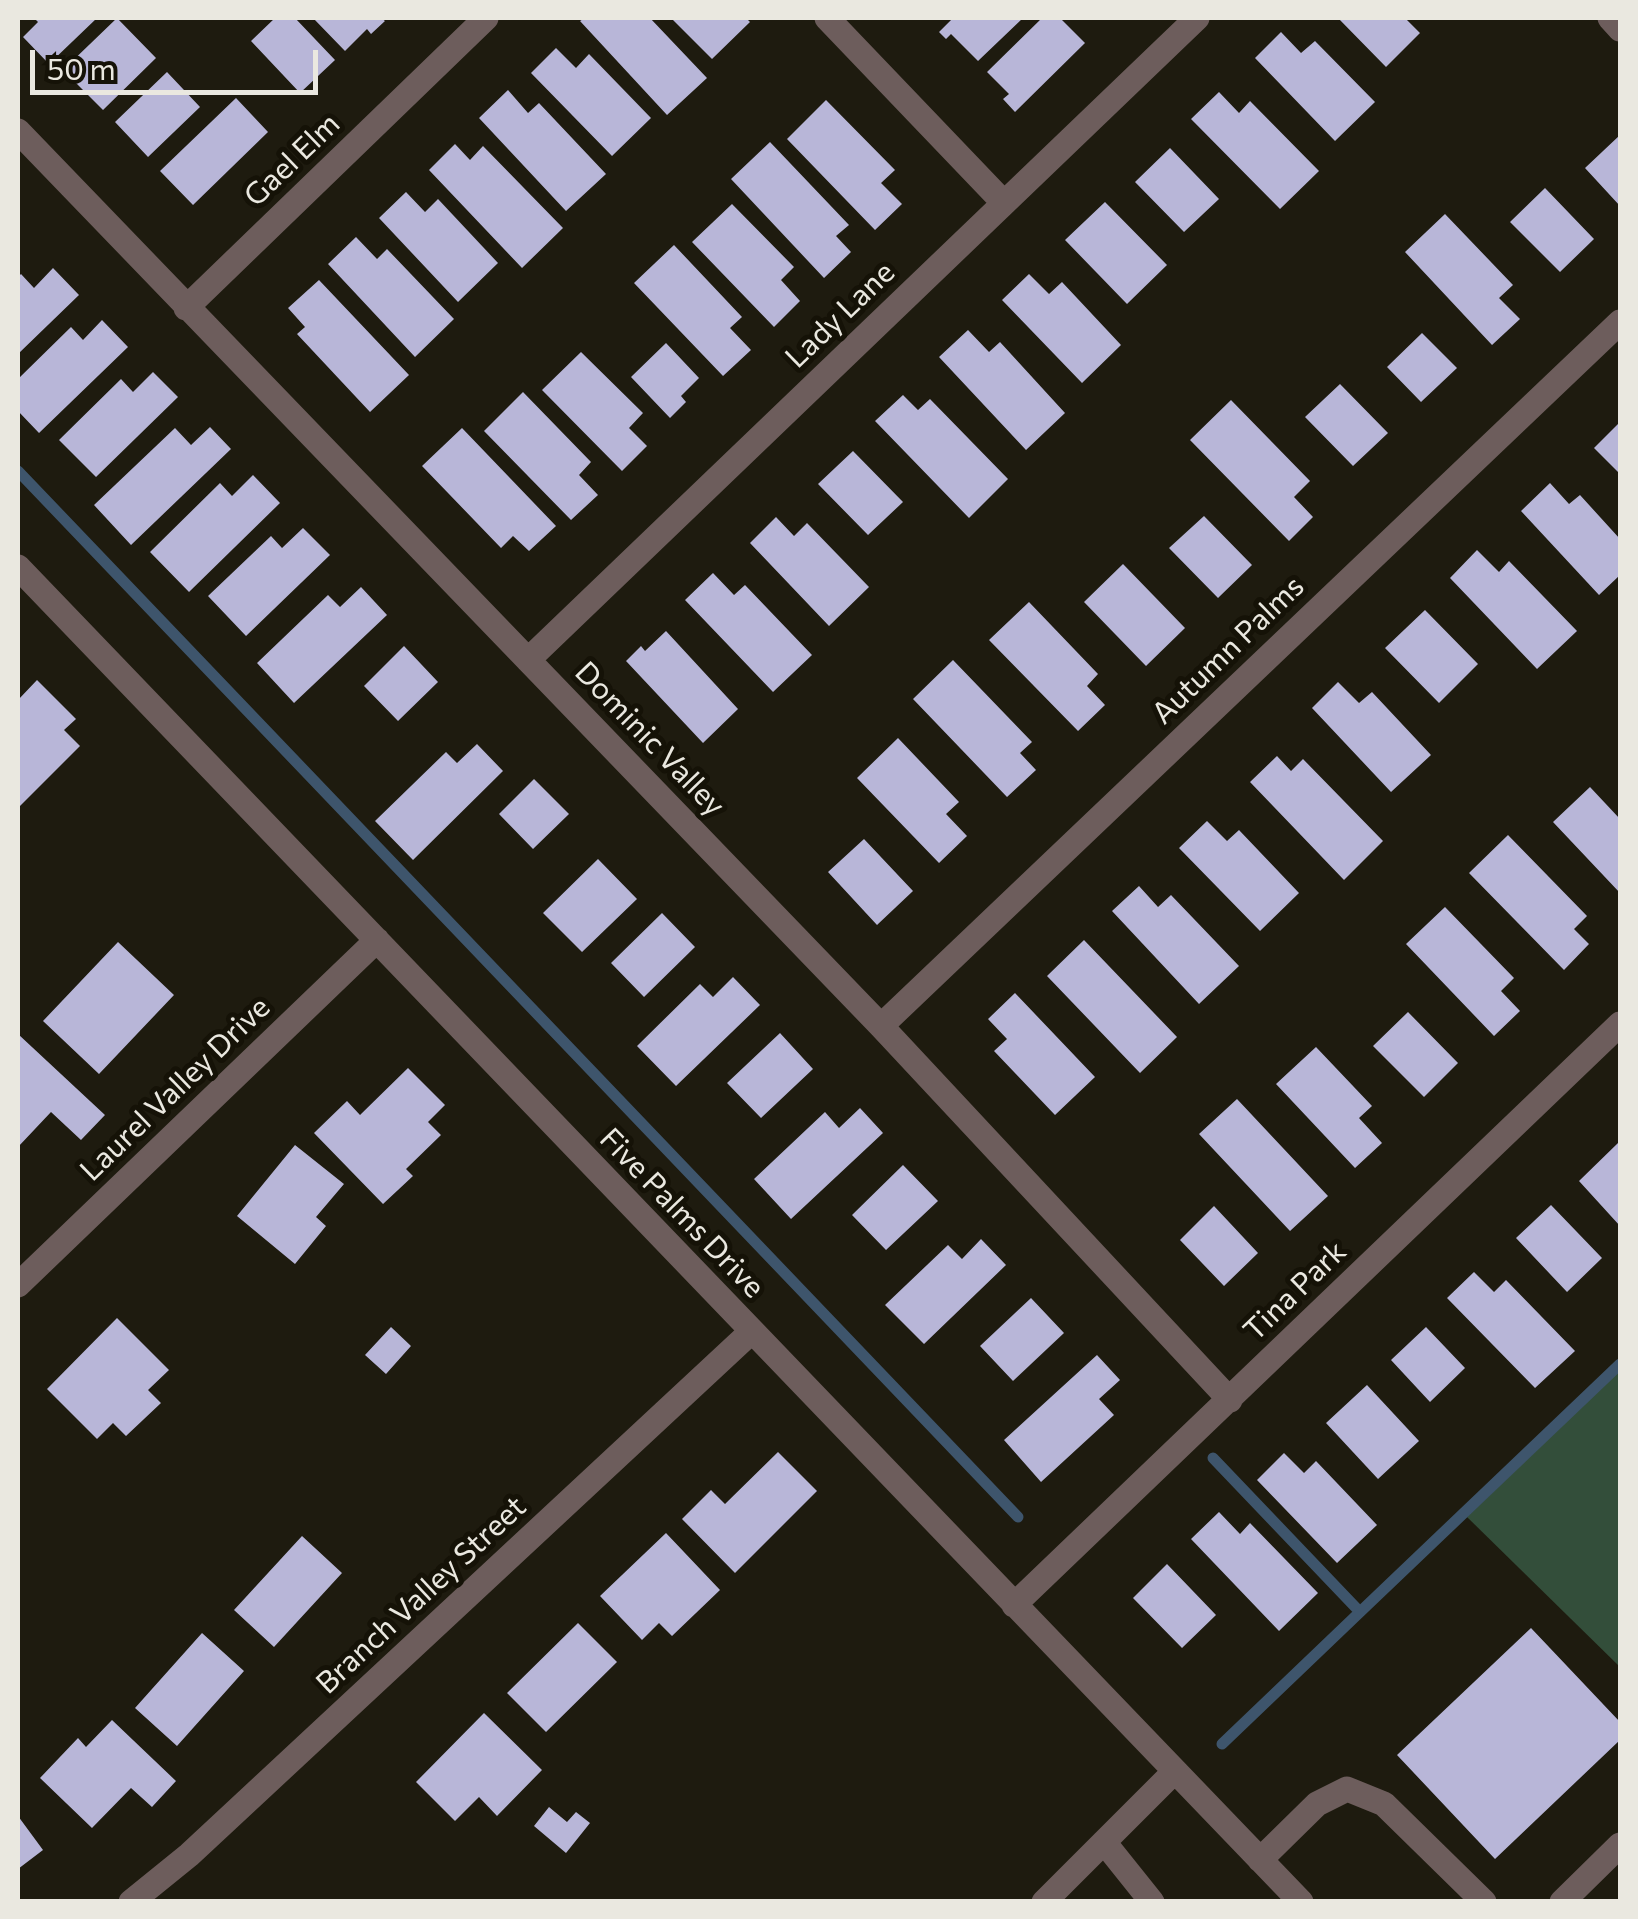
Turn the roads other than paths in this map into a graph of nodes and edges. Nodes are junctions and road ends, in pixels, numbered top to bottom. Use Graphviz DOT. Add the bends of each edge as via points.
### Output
graph roads {
  1 [pos="486,18"];
  2 [pos="827,18"];
  3 [pos="1197,18"];
  4 [pos="1610,18"];
  5 [pos="1620,29"];
  6 [pos="18,131"];
  7 [pos="1004,203"];
  8 [pos="186,308"];
  9 [pos="1620,322"];
  10 [pos="18,568"];
  11 [pos="528,660"];
  12 [pos="378,940"];
  13 [pos="1620,1024"];
  14 [pos="881,1026"];
  15 [pos="18,1285"];
  16 [pos="751,1332"];
  17 [pos="1230,1400"];
  18 [pos="1014,1605"];
  19 [pos="1174,1771"];
  20 [pos="1104,1842"];
  21 [pos="1620,1845"];
  22 [pos="1260,1860"];
  23 [pos="131,1902"];
  24 [pos="1044,1902"];
  25 [pos="1152,1902"];
  26 [pos="1301,1902"];
  27 [pos="1484,1902"];
  28 [pos="1562,1902"];
  1 -- 8 [label="street, Gael Elm"];
  2 -- 7 [label="street"];
  3 -- 7 [label="street, Lady Lane"];
  4 -- 5 [label="street"];
  6 -- 8 [label="street, Dominic Valley"];
  7 -- 11 [label="street, Lady Lane"];
  8 -- 11 [label="street, Dominic Valley"];
  9 -- 14 [label="street, Autumn Palms"];
  10 -- 12 [label="street, Five Palms Drive"];
  11 -- 14 [label="street, Dominic Valley"];
  12 -- 15 [label="street, Laurel Valley Drive"];
  12 -- 16 [label="street, Five Palms Drive"];
  13 -- 17 [label="street, Tina Park"];
  14 -- 17 [label="street, Dominic Valley"];
  16 -- 18 [label="street, Five Palms Drive"];
  16 -- 23 [label="street, Branch Valley Street" via="190,1855"];
  17 -- 18 [label="street, Tina Park"];
  18 -- 19 [label="street, Five Palms Drive"];
  19 -- 20 [label="street"];
  19 -- 22 [label="street, Five Palms Drive"];
  20 -- 24 [label="street"];
  20 -- 25 [label="street"];
  21 -- 28 [label="street"];
  22 -- 26 [label="street, Five Palms Drive"];
  22 -- 27 [label="street" via="1316,1804 1347,1789 1384,1804"];
}
